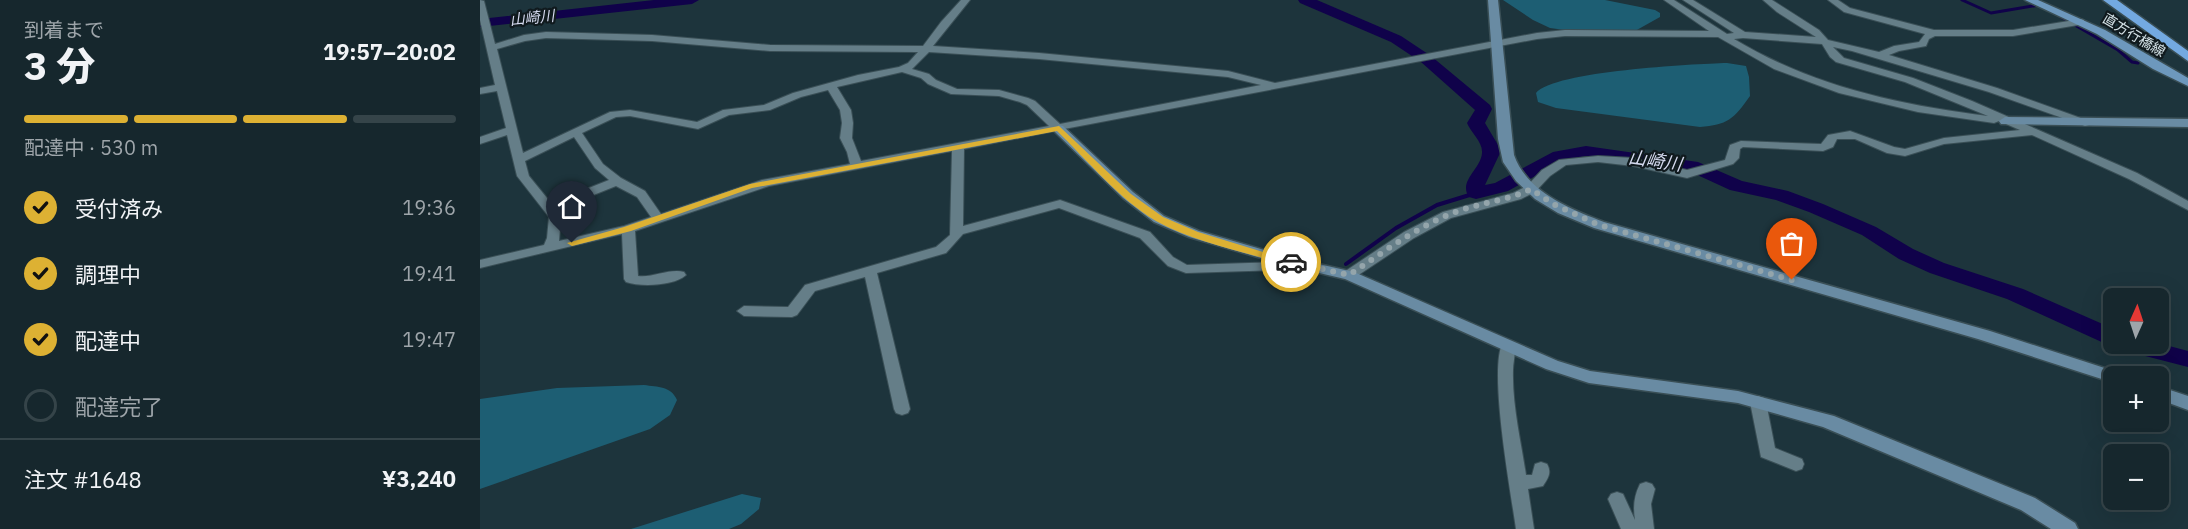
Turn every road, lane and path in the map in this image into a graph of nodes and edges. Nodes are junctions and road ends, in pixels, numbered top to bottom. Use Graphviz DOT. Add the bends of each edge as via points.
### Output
graph roads {
  1 [pos="966,0"];
  2 [pos="1493,0"];
  3 [pos="1668,0"];
  4 [pos="1687,0"];
  5 [pos="1785,0"];
  6 [pos="1832,0"];
  7 [pos="2030,0"];
  8 [pos="2109,0"];
  9 [pos="2121,0"];
  10 [pos="480,1"];
  11 [pos="1768,1"];
  12 [pos="2081,22"];
  13 [pos="1933,33"];
  14 [pos="1743,34"];
  15 [pos="1724,35"];
  16 [pos="1825,41"];
  17 [pos="1497,44"];
  18 [pos="491,48"];
  19 [pos="926,50"];
  20 [pos="2188,50"];
  21 [pos="1881,55"];
  22 [pos="2188,57"];
  23 [pos="902,69"];
  24 [pos="2188,83"];
  25 [pos="1276,86"];
  26 [pos="499,87"];
  27 [pos="831,87"];
  28 [pos="480,92"];
  29 [pos="2005,121"];
  30 [pos="2085,123"];
  31 [pos="2188,123"];
  32 [pos="1059,129"];
  33 [pos="511,130"];
  34 [pos="2032,132"];
  35 [pos="574,133"];
  36 [pos="480,141"];
  37 [pos="958,147"];
  38 [pos="519,159"];
  39 [pos="856,166"];
  40 [pos="617,181"];
  41 [pos="1526,183"];
  42 [pos="2188,206"];
  43 [pos="548,209"];
  44 [pos="658,218"];
  45 [pos="628,229"];
  46 [pos="956,232"];
  47 [pos="550,247"];
  48 [pos="1290,262"];
  49 [pos="480,264"];
  50 [pos="870,270"];
  51 [pos="679,275"];
  52 [pos="1349,275"];
  53 [pos="744,311"];
  54 [pos="1508,346"];
  55 [pos="2103,373"];
  56 [pos="2169,396"];
  57 [pos="1758,402"];
  58 [pos="2188,403"];
  59 [pos="902,409"];
  60 [pos="1796,464"];
  61 [pos="1541,469"];
  62 [pos="1518,483"];
  63 [pos="1646,489"];
  64 [pos="1617,499"];
  65 [pos="1525,529"];
  66 [pos="1630,529"];
  67 [pos="1645,529"];
  68 [pos="2068,529"];
  1 -- 19 [label="street"];
  2 -- 17 [label="street"];
  3 -- 15 [label="street"];
  4 -- 14 [label="street"];
  5 -- 11 [label="street"];
  6 -- 13 [label="street" via="1847,10"];
  7 -- 12 [label="main road, 直方行橋線"];
  8 -- 22 [label="highway"];
  9 -- 20 [label="highway"];
  10 -- 18 [label="street"];
  11 -- 16 [label="street"];
  12 -- 13 [label="street" via="2013,33"];
  12 -- 24 [label="main road, 直方行橋線"];
  13 -- 21 [label="street" via="1923,44"];
  14 -- 15 [label="street"];
  14 -- 16 [label="street"];
  15 -- 17 [label="street" via="1565,33"];
  15 -- 29 [label="street" via="1793,74 1845,92 1931,112"];
  16 -- 21 [label="street"];
  16 -- 29 [label="street" via="1832,55 1849,64 1928,86"];
  17 -- 25 [label="street"];
  17 -- 41 [label="street" via="1509,158"];
  18 -- 19 [label="street" via="524,38 556,35 770,48"];
  18 -- 26 [label="street"];
  19 -- 23 [label="street"];
  19 -- 25 [label="street" via="1228,74"];
  21 -- 30 [label="street"];
  23 -- 27 [label="street"];
  23 -- 32 [label="street" via="955,92 999,93 1031,103"];
  25 -- 32 [label="street"];
  26 -- 28 [label="street"];
  26 -- 33 [label="street"];
  27 -- 35 [label="street" via="766,108 722,114 698,126 622,112"];
  27 -- 39 [label="street" via="849,116 846,138"];
  29 -- 30 [label="street"];
  29 -- 34 [label="street"];
  30 -- 31 [label="street"];
  32 -- 37 [label="street"];
  32 -- 48 [label="street" via="1159,219 1194,234"];
  33 -- 36 [label="street"];
  33 -- 38 [label="street"];
  34 -- 41 [label="street" via="1942,142 1905,152 1842,135 1832,137 1823,148 1741,144 1734,147 1729,162 1687,174 1633,162 1574,159"];
  34 -- 42 [label="street" via="2133,176"];
  35 -- 38 [label="street"];
  35 -- 40 [label="street" via="599,166"];
  37 -- 39 [label="street"];
  37 -- 46 [label="street"];
  38 -- 43 [label="street" via="524,176"];
  39 -- 44 [label="street" via="750,186"];
  40 -- 43 [label="street"];
  40 -- 44 [label="street" via="641,194"];
  41 -- 52 [label="street" via="1517,196 1448,215 1409,235"];
  41 -- 55 [label="street" via="1553,204 1599,225 1984,335"];
  43 -- 47 [label="street" via="556,225"];
  44 -- 45 [label="street"];
  45 -- 47 [label="street"];
  45 -- 51 [label="street" via="631,279 635,282"];
  46 -- 48 [label="street" via="1060,204 1145,235 1166,259 1186,269 1276,266"];
  46 -- 50 [label="street" via="941,250"];
  47 -- 49 [label="street"];
  48 -- 52 [label="street"];
  50 -- 53 [label="street" via="810,288 792,312"];
  50 -- 59 [label="street"];
  52 -- 54 [label="street"];
  54 -- 57 [label="street" via="1589,376"];
  54 -- 62 [label="street" via="1504,370"];
  56 -- 58 [label="street"];
  57 -- 60 [label="street" via="1767,452"];
  57 -- 68 [label="street" via="1828,421 1924,459 2028,504"];
  61 -- 62 [label="street" via="1536,481"];
  62 -- 65 [label="street"];
  63 -- 67 [label="street" via="1642,504"];
  64 -- 66 [label="street"];
}
